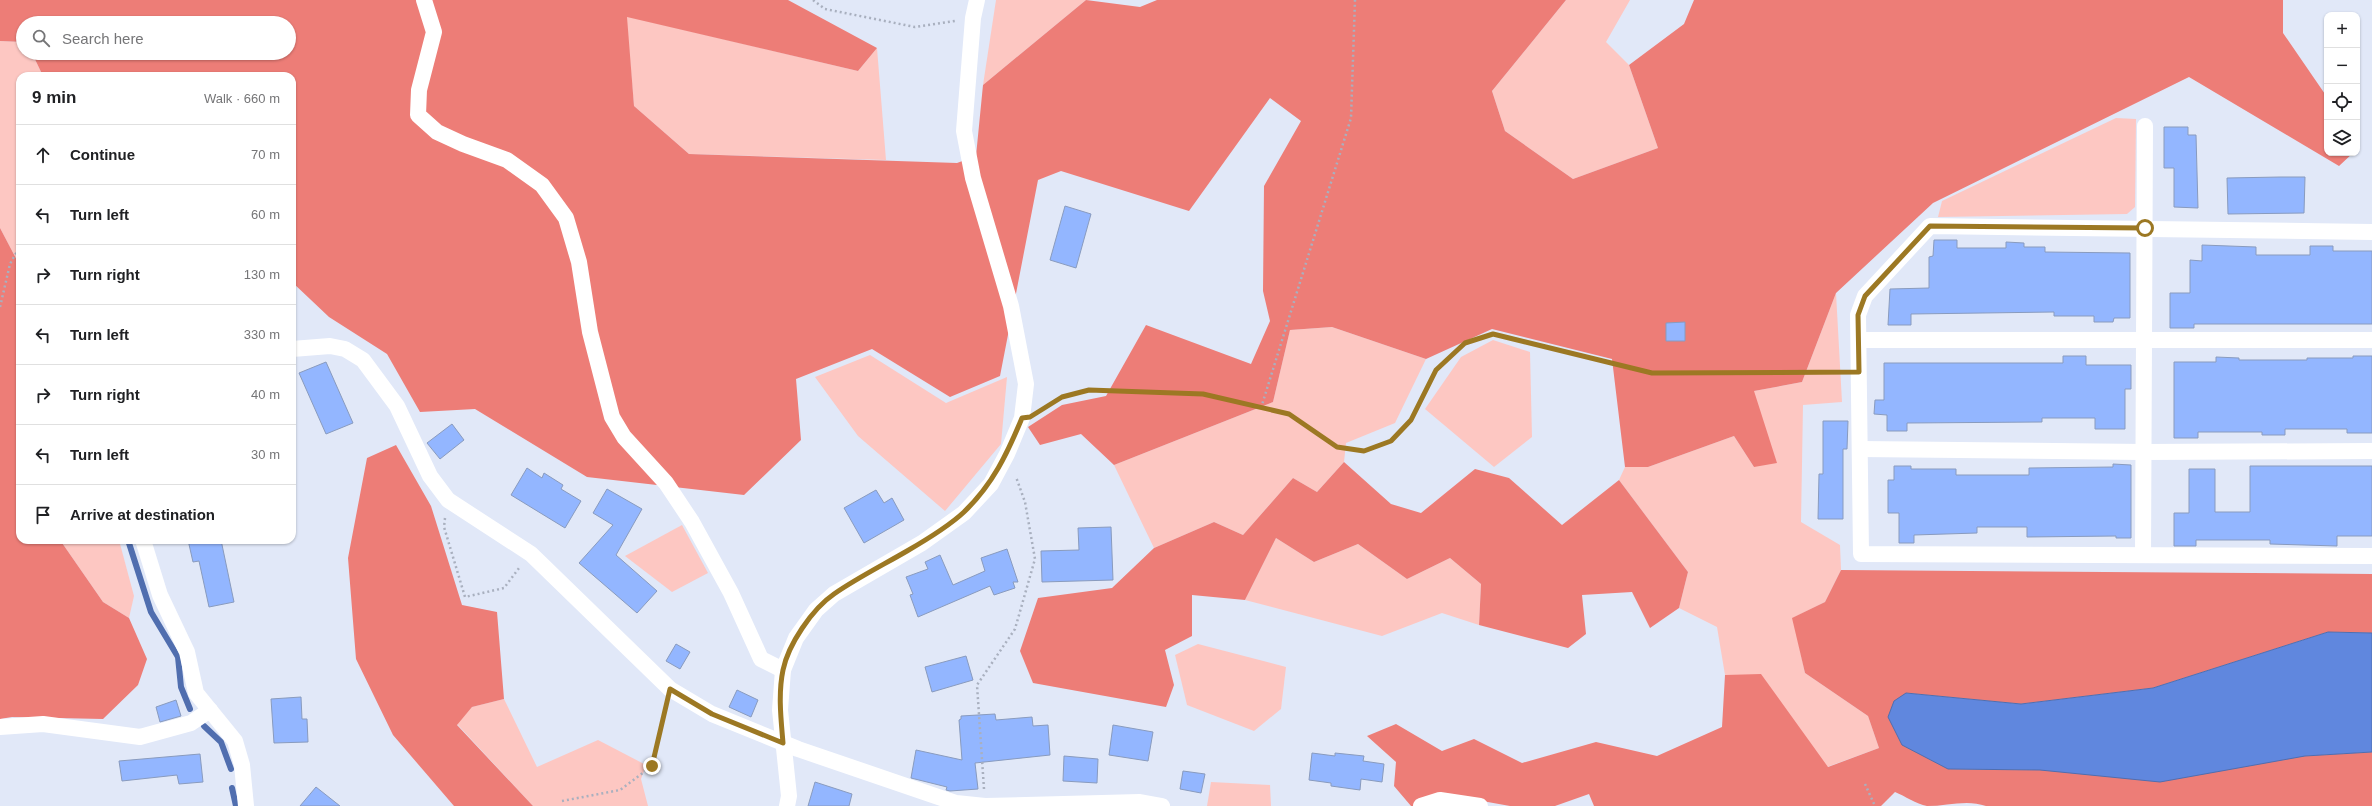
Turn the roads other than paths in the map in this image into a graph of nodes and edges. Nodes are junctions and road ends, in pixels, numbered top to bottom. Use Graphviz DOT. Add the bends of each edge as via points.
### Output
graph roads {
  1 [pos="424,0"];
  2 [pos="977,0"];
  3 [pos="2145,126"];
  4 [pos="2145,228"];
  5 [pos="2372,232"];
  6 [pos="1859,340"];
  7 [pos="2144,340"];
  8 [pos="2372,340"];
  9 [pos="296,350"];
  10 [pos="1860,448"];
  11 [pos="2372,451"];
  12 [pos="2144,452"];
  13 [pos="144,544"];
  14 [pos="2143,555"];
  15 [pos="2372,556"];
  16 [pos="783,670"];
  17 [pos="210,710"];
  18 [pos="0,727"];
  19 [pos="783,743"];
  20 [pos="246,806"];
  21 [pos="787,806"];
  22 [pos="985,806"];
  23 [pos="1162,806"];
  24 [pos="1421,806"];
  25 [pos="1480,806"];
  1 -- 16 [label="street" via="434,32 419,90 418,115 437,132 507,160 542,185 566,218 580,262 590,332 612,417 624,437 666,483 692,522 731,593 761,659"];
  2 -- 16 [label="street" via="973,18 964,130 973,178 1011,306 1026,384 1022,418 991,484 964,513 922,543 834,594 816,610 796,638"];
  3 -- 4 [label="street"];
  4 -- 5 [label="street"];
  4 -- 6 [label="street" via="1930,226 1865,296 1858,315"];
  4 -- 7 [label="street"];
  6 -- 7 [label="street"];
  6 -- 10 [label="street"];
  7 -- 8 [label="street"];
  7 -- 12 [label="street"];
  9 -- 19 [label="street" via="330,346 345,349 363,360 396,406 430,476 448,500 531,554 670,689 712,714"];
  10 -- 12 [label="street"];
  10 -- 14 [label="street" via="1861,554"];
  11 -- 12 [label="street"];
  12 -- 14 [label="street"];
  13 -- 17 [label="street" via="160,595 187,652 196,692"];
  14 -- 15 [label="street"];
  16 -- 19 [label="street" via="780,710"];
  17 -- 18 [label="street" via="191,723 140,737 43,724"];
  17 -- 20 [label="street" via="235,741 242,765"];
  19 -- 21 [label="street" via="789,796"];
  19 -- 22 [label="street" via="949,801"];
  22 -- 23 [label="street" via="1140,802"];
  24 -- 25 [label="street" via="1440,800"];
}
